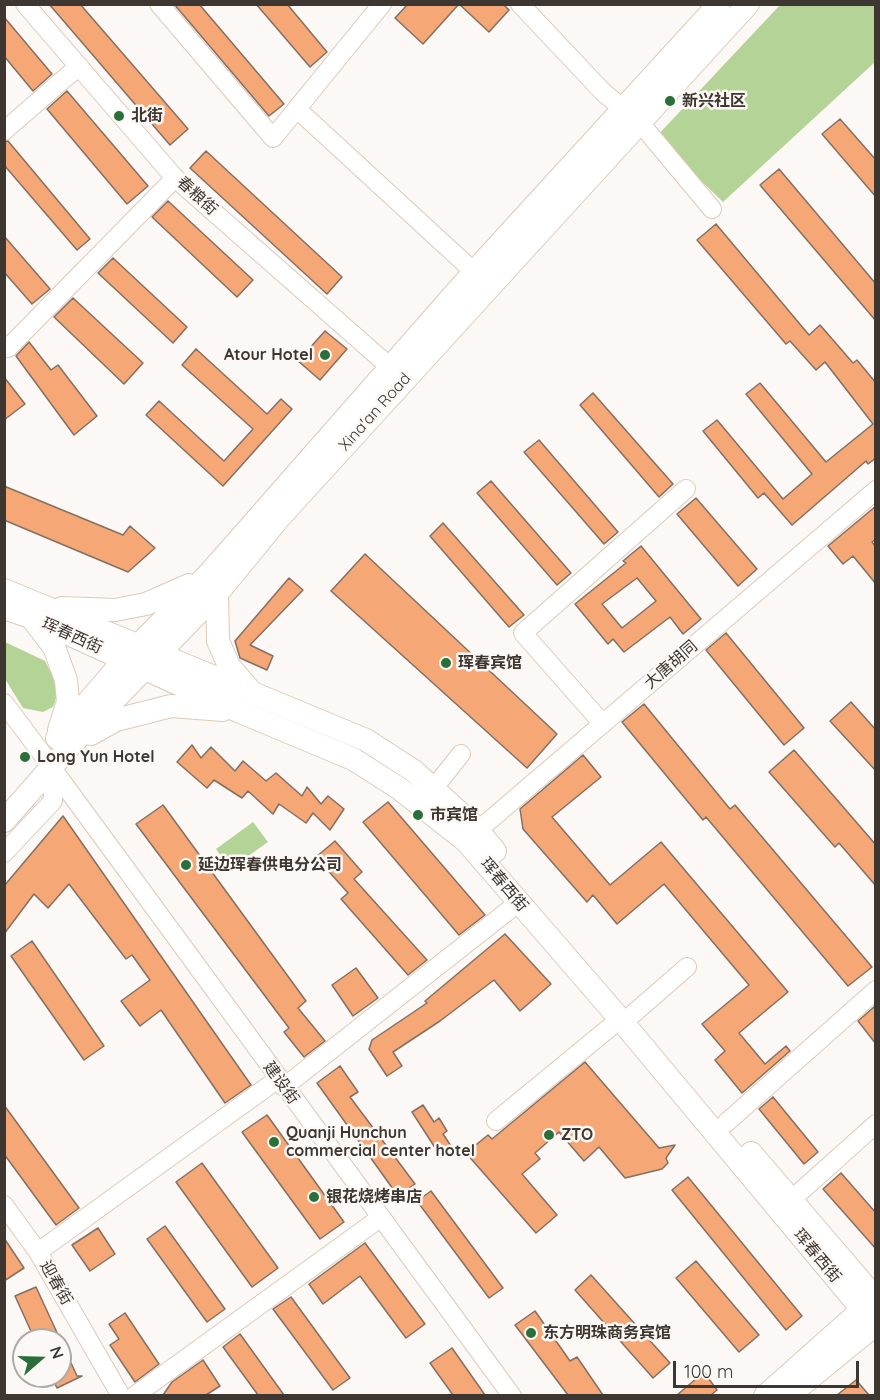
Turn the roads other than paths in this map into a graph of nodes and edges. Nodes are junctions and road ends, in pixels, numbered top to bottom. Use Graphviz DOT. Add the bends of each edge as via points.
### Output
graph roads {
  1 [pos="25,4"];
  2 [pos="159,4"];
  3 [pos="382,4"];
  4 [pos="520,4"];
  5 [pos="719,4"];
  6 [pos="748,4"];
  7 [pos="79,66"];
  8 [pos="297,109"];
  9 [pos="622,109"];
  10 [pos="641,124"];
  11 [pos="4,131"];
  12 [pos="175,178"];
  13 [pos="712,209"];
  14 [pos="482,279"];
  15 [pos="8,348"];
  16 [pos="390,367"];
  17 [pos="686,489"];
  18 [pos="876,490"];
  19 [pos="272,513"];
  20 [pos="212,584"];
  21 [pos="4,590"];
  22 [pos="4,608"];
  23 [pos="35,612"];
  24 [pos="141,656"];
  25 [pos="250,692"];
  26 [pos="4,704"];
  27 [pos="238,711"];
  28 [pos="603,724"];
  29 [pos="55,752"];
  30 [pos="461,754"];
  31 [pos="434,789"];
  32 [pos="4,797"];
  33 [pos="4,821"];
  34 [pos="472,836"];
  35 [pos="4,853"];
  36 [pos="518,903"];
  37 [pos="687,967"];
  38 [pos="876,990"];
  39 [pos="627,1016"];
  40 [pos="281,1083"];
  41 [pos="496,1121"];
  42 [pos="726,1123"];
  43 [pos="876,1124"];
  44 [pos="791,1200"];
  45 [pos="4,1205"];
  46 [pos="380,1218"];
  47 [pos="38,1252"];
  48 [pos="873,1312"];
  49 [pos="121,1395"];
  50 [pos="134,1395"];
  51 [pos="512,1395"];
  52 [pos="765,1395"];
  53 [pos="788,1395"];
  1 -- 7 [label="street, 春粮街"];
  2 -- 8 [label="street" via="273,138"];
  3 -- 8 [label="street"];
  4 -- 9 [label="street"];
  5 -- 9 [label="main road, Xina'an Road"];
  6 -- 10 [label="main road, Xina'an Road"];
  7 -- 11 [label="street"];
  7 -- 12 [label="street, 春粮街"];
  8 -- 14 [label="street"];
  9 -- 10 [label="street"];
  9 -- 14 [label="main road, Xina'an Road"];
  10 -- 13 [label="street"];
  10 -- 14 [label="main road, Xina'an Road"];
  12 -- 15 [label="street"];
  12 -- 16 [label="street, 春粮街"];
  14 -- 16 [label="main road, Xina'an Road"];
  14 -- 19 [label="main road, Xina'an Road"];
  16 -- 19 [label="main road, Xina'an Road"];
  17 -- 28 [label="street" via="523,633"];
  18 -- 28 [label="street, 大唐胡同"];
  19 -- 20 [label="main road, Xina'an Road"];
  20 -- 23 [label="main road" via="115,610"];
  20 -- 24 [label="main road, Xina'an Road"];
  20 -- 25 [label="main road" via="218,641 229,666"];
  21 -- 23 [label="main road, 珲春西街"];
  22 -- 23 [label="main road, 珲春西街"];
  23 -- 24 [label="main road, 珲春西街"];
  23 -- 29 [label="main road" via="66,680 68,702"];
  24 -- 25 [label="main road, 珲春西街"];
  24 -- 27 [label="main road, 珲春西街"];
  24 -- 29 [label="main road, Xina'an Road"];
  25 -- 31 [label="main road, 珲春西街" via="366,740"];
  26 -- 29 [label="street, 建设街"];
  27 -- 29 [label="main road" via="171,706 116,720"];
  27 -- 34 [label="main road, 珲春西街" via="353,759"];
  28 -- 34 [label="street, 大唐胡同"];
  29 -- 32 [label="main road, Xina'an Road"];
  29 -- 33 [label="main road, Xina'an Road"];
  29 -- 35 [label="street" via="53,801"];
  29 -- 40 [label="street, 建设街"];
  30 -- 31 [label="street"];
  31 -- 34 [label="main road, 珲春西街"];
  34 -- 36 [label="main road, 珲春西街"];
  34 -- 39 [label="main road, 珲春西街"];
  36 -- 39 [label="main road, 珲春西街"];
  36 -- 40 [label="street"];
  37 -- 39 [label="street"];
  38 -- 42 [label="street"];
  39 -- 41 [label="street"];
  39 -- 42 [label="main road, 珲春西街"];
  39 -- 48 [label="main road, 珲春西街"];
  40 -- 46 [label="street, 建设街"];
  40 -- 47 [label="street"];
  42 -- 44 [label="main road, 珲春西街"];
  43 -- 44 [label="street"];
  44 -- 48 [label="main road, 珲春西街"];
  45 -- 47 [label="street, 迎春街"];
  46 -- 50 [label="street"];
  46 -- 51 [label="street, 建设街"];
  47 -- 49 [label="street, 迎春街"];
  48 -- 52 [label="main road"];
  48 -- 53 [label="main road"];
}
